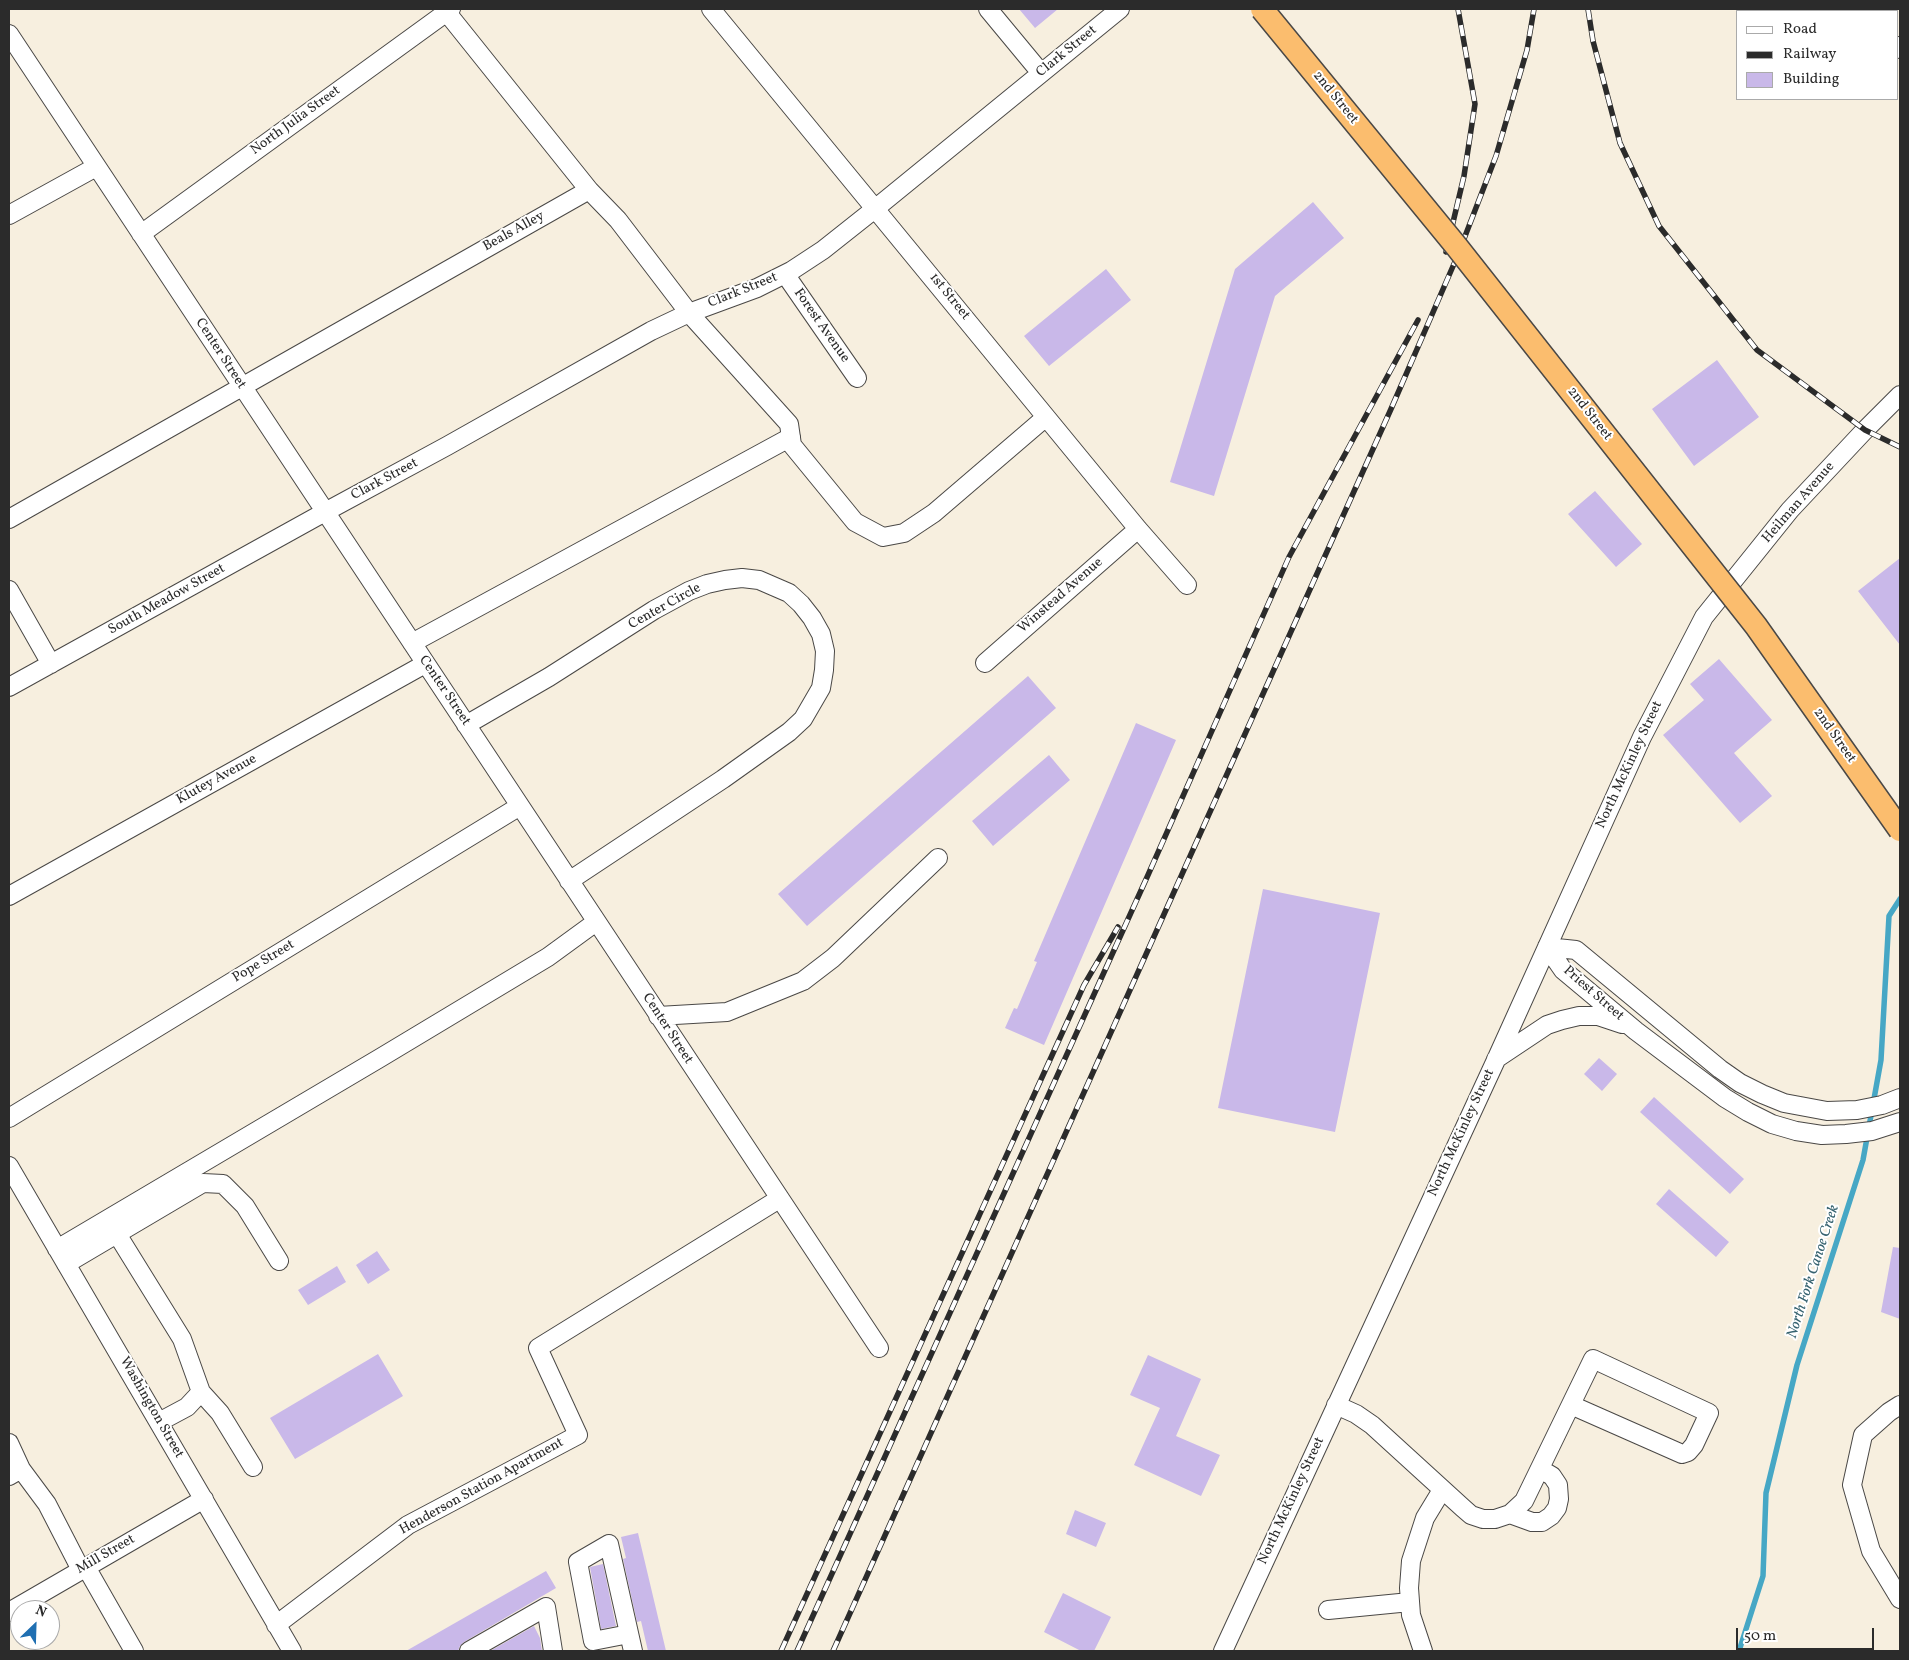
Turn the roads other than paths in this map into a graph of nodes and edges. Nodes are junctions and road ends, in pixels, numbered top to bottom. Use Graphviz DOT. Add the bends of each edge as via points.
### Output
graph roads {
  1 [pos="711,9"];
  2 [pos="988,9"];
  3 [pos="1120,9"];
  4 [pos="1262,9"];
  5 [pos="447,10"];
  6 [pos="9,34"];
  7 [pos="1041,73"];
  8 [pos="96,167"];
  9 [pos="589,190"];
  10 [pos="876,208"];
  11 [pos="9,215"];
  12 [pos="140,234"];
  13 [pos="785,274"];
  14 [pos="689,313"];
  15 [pos="857,378"];
  16 [pos="241,386"];
  17 [pos="1900,395"];
  18 [pos="1046,417"];
  19 [pos="791,437"];
  20 [pos="325,512"];
  21 [pos="9,519"];
  22 [pos="1138,529"];
  23 [pos="1187,585"];
  24 [pos="9,590"];
  25 [pos="1704,617"];
  26 [pos="412,644"];
  27 [pos="985,663"];
  28 [pos="51,664"];
  29 [pos="425,664"];
  30 [pos="9,687"];
  31 [pos="466,725"];
  32 [pos="520,806"];
  33 [pos="1900,830"];
  34 [pos="938,858"];
  35 [pos="569,881"];
  36 [pos="9,896"];
  37 [pos="596,922"];
  38 [pos="1547,947"];
  39 [pos="658,1016"];
  40 [pos="1636,1031"];
  41 [pos="1496,1060"];
  42 [pos="1900,1098"];
  43 [pos="9,1118"];
  44 [pos="1900,1122"];
  45 [pos="9,1166"];
  46 [pos="779,1199"];
  47 [pos="117,1234"];
  48 [pos="62,1256"];
  49 [pos="279,1261"];
  50 [pos="878,1348"];
  51 [pos="201,1392"];
  52 [pos="1571,1405"];
  53 [pos="1900,1405"];
  54 [pos="1336,1406"];
  55 [pos="159,1422"];
  56 [pos="9,1443"];
  57 [pos="253,1467"];
  58 [pos="1540,1469"];
  59 [pos="15,1472"];
  60 [pos="1442,1490"];
  61 [pos="204,1499"];
  62 [pos="1510,1514"];
  63 [pos="83,1569"];
  64 [pos="1900,1599"];
  65 [pos="1410,1602"];
  66 [pos="1328,1610"];
  67 [pos="9,1612"];
  68 [pos="276,1625"];
  69 [pos="629,1634"];
  70 [pos="134,1651"];
  71 [pos="292,1651"];
  72 [pos="469,1651"];
  73 [pos="553,1651"];
  74 [pos="633,1651"];
  75 [pos="1223,1651"];
  76 [pos="1423,1651"];
  1 -- 10 [label="street, 1st Street"];
  2 -- 7 [label="street"];
  3 -- 7 [label="street, Clark Street"];
  4 -- 33 [label="main road, 2nd Street, bridge" via="1457,247 1756,626"];
  5 -- 9 [label="street"];
  5 -- 12 [label="street, North Julia Street"];
  6 -- 8 [label="street, Center Street"];
  7 -- 10 [label="street, Clark Street"];
  8 -- 11 [label="street"];
  8 -- 12 [label="street, Center Street"];
  9 -- 14 [label="street" via="618,220"];
  9 -- 16 [label="street, Beals Alley"];
  10 -- 13 [label="street, Clark Street"];
  10 -- 18 [label="street, 1st Street"];
  12 -- 16 [label="street, Center Street"];
  13 -- 14 [label="street, Clark Street"];
  13 -- 15 [label="street, Forest Avenue"];
  14 -- 19 [label="street" via="789,424"];
  14 -- 20 [label="street, Clark Street"];
  16 -- 20 [label="street, Center Street"];
  16 -- 21 [label="street, Beals Alley"];
  17 -- 25 [label="street, Heilman Avenue" via="1790,510"];
  18 -- 19 [label="street" via="934,513 904,533 883,537 855,522 792,446"];
  18 -- 22 [label="street, 1st Street"];
  19 -- 26 [label="street"];
  20 -- 26 [label="street, Center Street"];
  20 -- 28 [label="street, South Meadow Street"];
  22 -- 23 [label="street, 1st Street"];
  22 -- 27 [label="street, Winstead Avenue"];
  24 -- 28 [label="street"];
  25 -- 38 [label="street, North McKinley Street" via="1642,737"];
  26 -- 29 [label="street, Center Street"];
  28 -- 30 [label="street, South Meadow Street"];
  29 -- 31 [label="street, Center Street"];
  29 -- 36 [label="street, Klutey Avenue"];
  31 -- 32 [label="street, Center Street"];
  31 -- 35 [label="street, Center Circle" via="550,677 654,610 707,584 742,578 759,580 789,593 812,618 824,651 824,670 821,688 803,719 723,779"];
  32 -- 35 [label="street, Center Street"];
  32 -- 43 [label="street, Pope Street"];
  34 -- 39 [label="street" via="833,958 803,981 727,1012"];
  35 -- 37 [label="street, Center Street"];
  37 -- 39 [label="street, Center Street"];
  37 -- 48 [label="street" via="540,962"];
  38 -- 40 [label="street, Priest Street" via="1563,970"];
  38 -- 41 [label="street, North McKinley Street"];
  38 -- 42 [label="street, Priest Street" via="1576,950 1720,1069 1740,1083 1784,1103 1827,1111 1857,1110"];
  39 -- 46 [label="street, Center Street"];
  40 -- 41 [label="street" via="1598,1016 1579,1016 1547,1026"];
  40 -- 44 [label="street, Priest Street" via="1725,1098 1772,1124 1822,1135 1872,1131"];
  41 -- 54 [label="street, North McKinley Street"];
  45 -- 48 [label="street, Washington Street"];
  46 -- 50 [label="street, Center Street"];
  46 -- 68 [label="street, Henderson Station Apartment" via="538,1348 578,1435 408,1526"];
  47 -- 48 [label="street"];
  47 -- 49 [label="street" via="203,1183 223,1184 245,1206"];
  47 -- 51 [label="street" via="182,1339"];
  48 -- 55 [label="street, Washington Street"];
  51 -- 55 [label="street" via="187,1407"];
  51 -- 57 [label="street" via="220,1413"];
  52 -- 52 [label="street" via="1593,1359 1709,1413 1694,1445 1682,1454"];
  52 -- 58 [label="street"];
  53 -- 64 [label="street" via="1862,1435 1852,1485 1871,1551"];
  54 -- 60 [label="street" via="1372,1425"];
  54 -- 75 [label="street, North McKinley Street"];
  55 -- 61 [label="street, Washington Street"];
  56 -- 59 [label="street"];
  58 -- 62 [label="street" via="1524,1501"];
  58 -- 62 [label="street" via="1552,1476 1558,1485 1560,1500 1557,1508 1542,1522"];
  59 -- 63 [label="street" via="46,1504"];
  60 -- 62 [label="street" via="1472,1515 1483,1519"];
  60 -- 65 [label="street" via="1426,1518 1411,1561"];
  61 -- 63 [label="street, Mill Street"];
  61 -- 68 [label="street, Washington Street"];
  63 -- 67 [label="street, Mill Street"];
  63 -- 70 [label="street"];
  65 -- 66 [label="street"];
  65 -- 76 [label="street"];
  68 -- 71 [label="street, Washington Street"];
  69 -- 69 [label="street" via="627,1625 609,1544 578,1562 593,1641"];
  69 -- 74 [label="street"];
  72 -- 73 [label="street" via="546,1607"];
}
